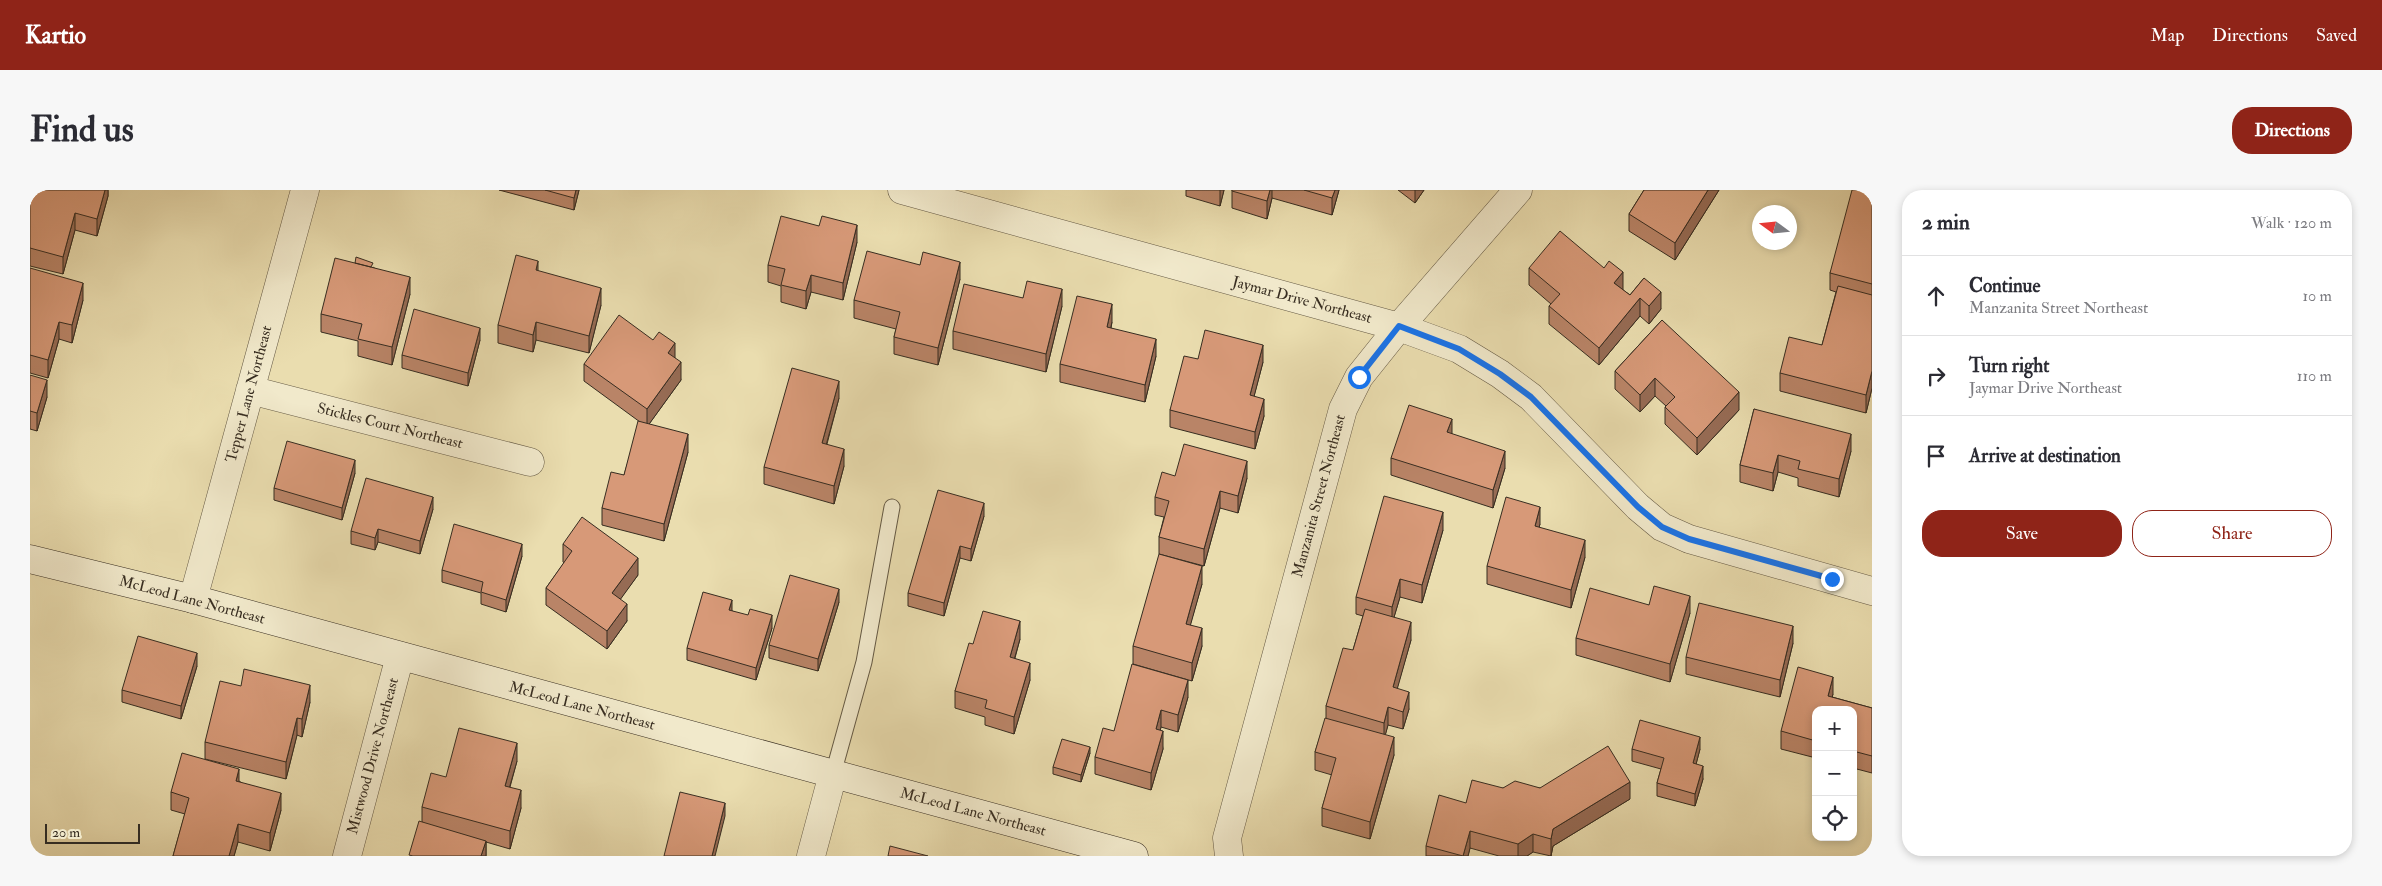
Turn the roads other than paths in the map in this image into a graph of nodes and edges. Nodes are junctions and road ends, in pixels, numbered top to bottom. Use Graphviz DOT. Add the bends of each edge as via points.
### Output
graph roads {
  1 [pos="305,190"];
  2 [pos="902,190"];
  3 [pos="1518,190"];
  4 [pos="1399,326"];
  5 [pos="250,390"];
  6 [pos="530,462"];
  7 [pos="892,508"];
  8 [pos="30,559"];
  9 [pos="1872,591"];
  10 [pos="193,599"];
  11 [pos="400,656"];
  12 [pos="833,774"];
  13 [pos="347,856"];
  14 [pos="811,856"];
  15 [pos="1134,856"];
  16 [pos="1229,856"];
  1 -- 5 [label="street, Tepper Lane Northeast"];
  2 -- 4 [label="street, Jaymar Drive Northeast"];
  3 -- 4 [label="street, Manzanita Street Northeast"];
  4 -- 9 [label="street, Jaymar Drive Northeast" via="1459,349 1531,397 1638,507 1662,527 1689,539"];
  4 -- 16 [label="street, Manzanita Street Northeast" via="1359,377 1342,409 1227,838"];
  5 -- 6 [label="street, Stickles Court Northeast"];
  5 -- 10 [label="street, Tepper Lane Northeast"];
  7 -- 12 [label="lane" via="864,662"];
  8 -- 10 [label="street, McLeod Lane Northeast"];
  10 -- 11 [label="street, McLeod Lane Northeast"];
  11 -- 12 [label="street, McLeod Lane Northeast"];
  11 -- 13 [label="street, Mistwood Drive Northeast"];
  12 -- 14 [label="street"];
  12 -- 15 [label="street, McLeod Lane Northeast"];
}
